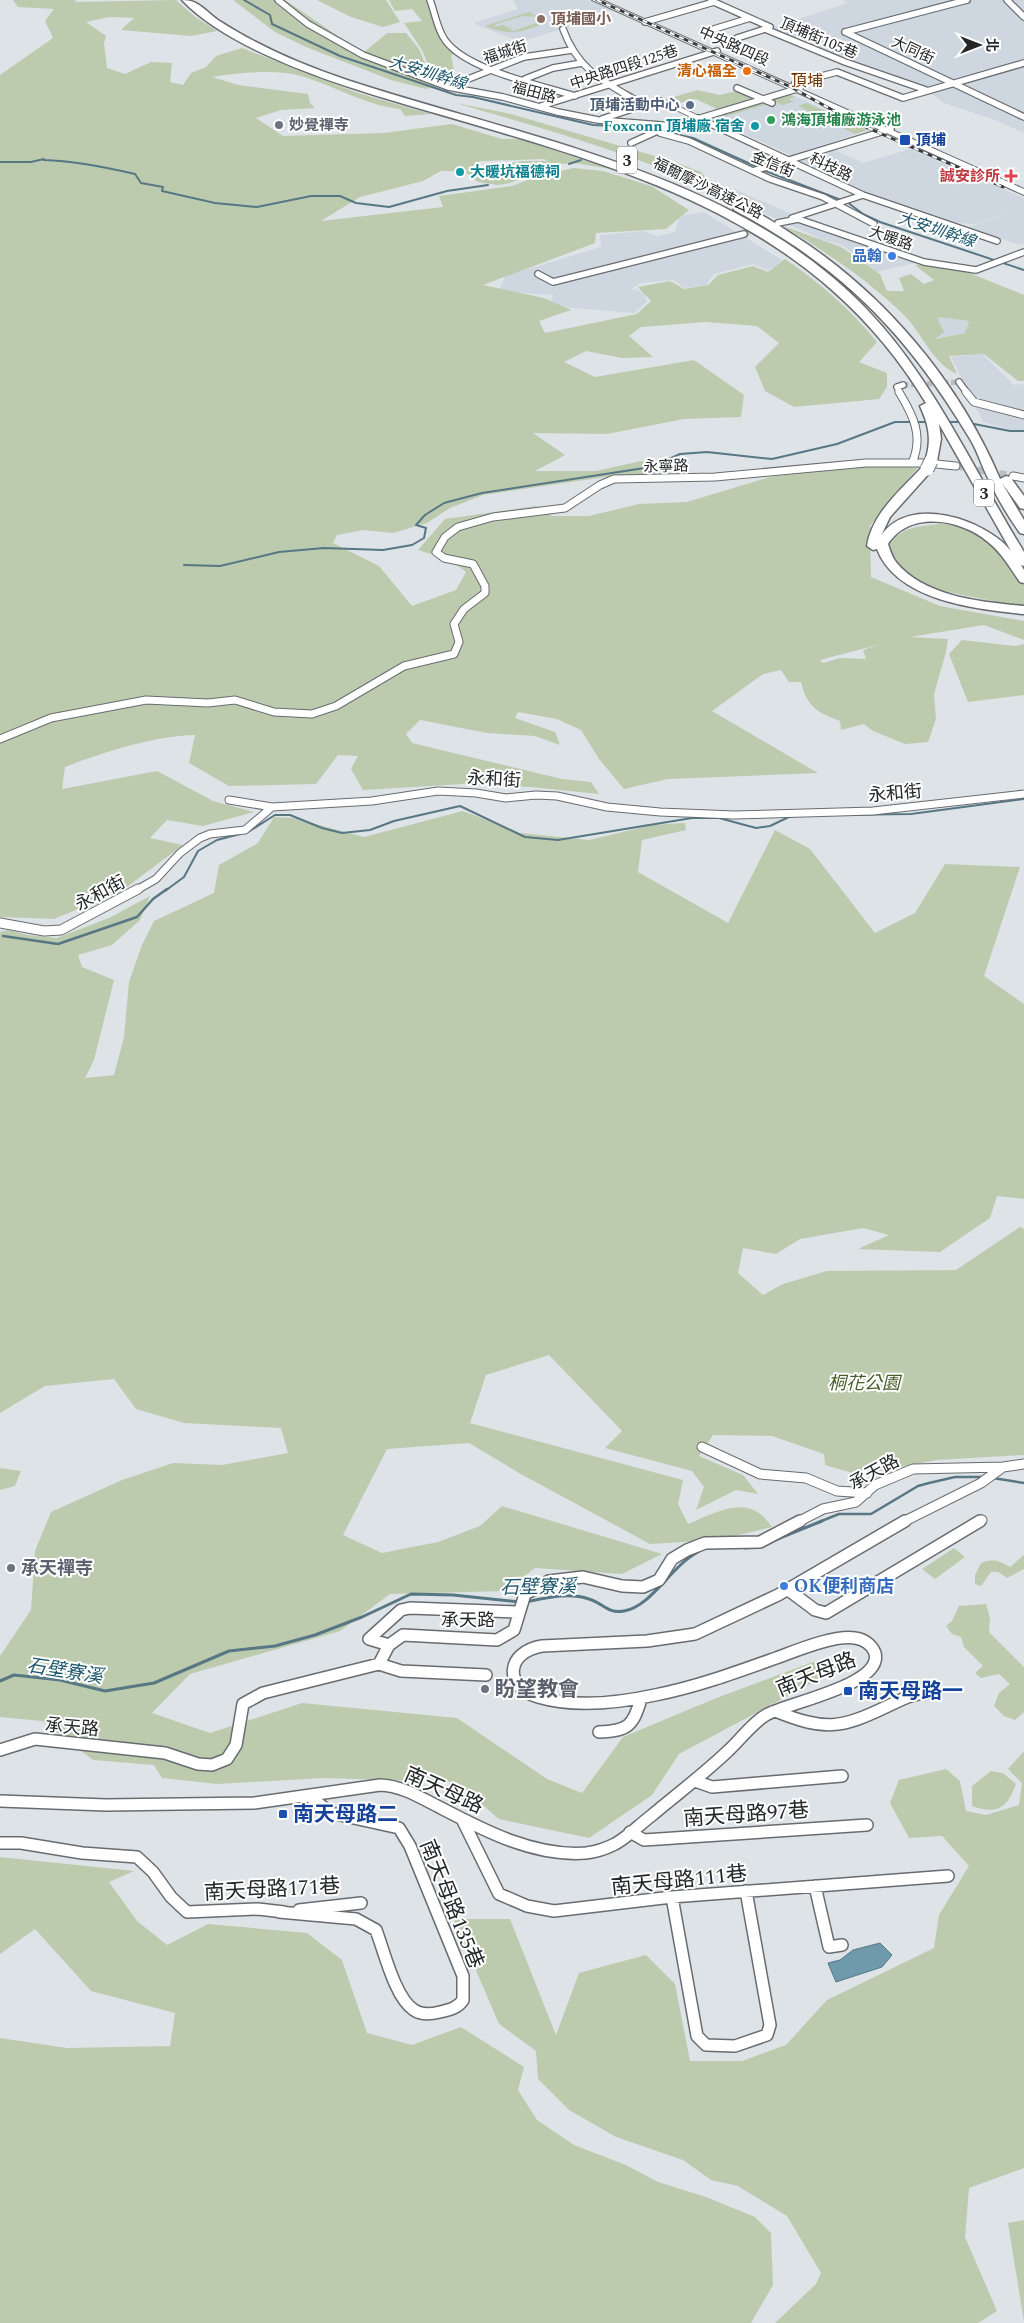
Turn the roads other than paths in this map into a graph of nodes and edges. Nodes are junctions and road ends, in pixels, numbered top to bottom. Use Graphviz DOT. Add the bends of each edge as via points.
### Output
graph roads {
  1 [pos="187,0"];
  2 [pos="200,0"];
  3 [pos="278,0"];
  4 [pos="430,0"];
  5 [pos="596,0"];
  6 [pos="603,0"];
  7 [pos="967,0"];
  8 [pos="1007,0"];
  9 [pos="713,1"];
  10 [pos="1024,17"];
  11 [pos="750,18"];
  12 [pos="647,21"];
  13 [pos="714,28"];
  14 [pos="564,29"];
  15 [pos="765,29"];
  16 [pos="737,38"];
  17 [pos="572,50"];
  18 [pos="715,52"];
  19 [pos="582,63"];
  20 [pos="1024,63"];
  21 [pos="489,69"];
  22 [pos="823,76"];
  23 [pos="525,79"];
  24 [pos="951,82"];
  25 [pos="610,85"];
  26 [pos="448,87"];
  27 [pos="738,88"];
  28 [pos="798,89"];
  29 [pos="926,90"];
  30 [pos="575,96"];
  31 [pos="762,99"];
  32 [pos="660,100"];
  33 [pos="772,103"];
  34 [pos="539,107"];
  35 [pos="1024,117"];
  36 [pos="698,118"];
  37 [pos="598,120"];
  38 [pos="674,126"];
  39 [pos="888,130"];
  40 [pos="660,133"];
  41 [pos="631,143"];
  42 [pos="787,160"];
  43 [pos="753,170"];
  44 [pos="1024,187"];
  45 [pos="1024,192"];
  46 [pos="863,195"];
  47 [pos="837,204"];
  48 [pos="792,219"];
  49 [pos="778,223"];
  50 [pos="874,224"];
  51 [pos="744,234"];
  52 [pos="997,241"];
  53 [pos="1024,252"];
  54 [pos="538,274"];
  55 [pos="959,382"];
  56 [pos="903,385"];
  57 [pos="1024,415"];
  58 [pos="939,422"];
  59 [pos="976,440"];
  60 [pos="912,463"];
  61 [pos="926,464"];
  62 [pos="956,466"];
  63 [pos="1013,476"];
  64 [pos="1024,478"];
  65 [pos="1024,505"];
  66 [pos="1024,530"];
  67 [pos="1024,562"];
  68 [pos="1024,579"];
  69 [pos="1024,610"];
  70 [pos="1024,615"];
  71 [pos="0,739"];
  72 [pos="1023,796"];
  73 [pos="228,800"];
  74 [pos="272,807"];
  75 [pos="0,923"];
  76 [pos="702,1447"];
  77 [pos="1024,1464"];
  78 [pos="1001,1469"];
  79 [pos="867,1493"];
  80 [pos="982,1520"];
  81 [pos="787,1589"];
  82 [pos="518,1612"];
  83 [pos="389,1645"];
  84 [pos="379,1664"];
  85 [pos="486,1675"];
  86 [pos="928,1693"];
  87 [pos="641,1699"];
  88 [pos="775,1711"];
  89 [pos="599,1732"];
  90 [pos="0,1750"];
  91 [pos="842,1776"];
  92 [pos="695,1781"];
  93 [pos="309,1796"];
  94 [pos="0,1801"];
  95 [pos="462,1819"];
  96 [pos="867,1825"];
  97 [pos="630,1832"];
  98 [pos="0,1843"];
  99 [pos="948,1876"];
  100 [pos="815,1886"];
  101 [pos="746,1891"];
  102 [pos="672,1897"];
  103 [pos="361,1903"];
  104 [pos="279,1912"];
  105 [pos="842,1945"];
  1 -- 58 [label="highway, 福爾摩沙高速公路 / 3" via="250,42 313,70 362,88 595,157 646,175 705,202 785,247 846,295 890,340"];
  2 -- 59 [label="highway, 福爾摩沙高速公路 / 3" via="243,31 289,53 374,84 531,129 631,162 762,219 804,246 885,314 906,338"];
  3 -- 26 [label="street, 福田路" via="308,24 363,55"];
  4 -- 21 [label="street" via="446,41 467,60"];
  5 -- 12 [label="main road, 中央路四段"];
  6 -- 12 [label="main road, 中央路四段"];
  7 -- 24 [label="street, 大同街" via="845,32"];
  8 -- 10 [label="street"];
  9 -- 11 [label="street, 頂埔街105巷"];
  9 -- 12 [label="street"];
  11 -- 13 [label="street"];
  11 -- 15 [label="street, 頂埔街105巷" via="770,27"];
  12 -- 18 [label="main road, 中央路四段"];
  14 -- 17 [label="street"];
  15 -- 16 [label="street"];
  15 -- 29 [label="street, 頂埔街105巷" via="814,52"];
  17 -- 19 [label="street"];
  17 -- 21 [label="street, 福城街" via="524,57"];
  18 -- 25 [label="street, 中央路四段125巷"];
  18 -- 28 [label="main road, 中央路四段"];
  19 -- 23 [label="street" via="553,68"];
  19 -- 25 [label="street" via="589,72"];
  20 -- 24 [label="street"];
  21 -- 23 [label="street"];
  21 -- 26 [label="street, 福城街"];
  22 -- 28 [label="street" via="795,83"];
  22 -- 29 [label="street" via="837,72 903,98"];
  23 -- 30 [label="street"];
  24 -- 29 [label="street"];
  24 -- 35 [label="street, 大同街"];
  25 -- 30 [label="street, 中央路四段125巷"];
  25 -- 37 [label="street" via="644,105"];
  26 -- 34 [label="street, 福田路"];
  27 -- 31 [label="street"];
  28 -- 31 [label="street, 福田路"];
  28 -- 39 [label="main road, 中央路四段"];
  30 -- 34 [label="street, 中央路四段125巷"];
  31 -- 33 [label="street"];
  31 -- 36 [label="street, 福田路"];
  32 -- 36 [label="street, 科技路"];
  34 -- 37 [label="street, 福田路"];
  36 -- 38 [label="street, 福田路"];
  36 -- 42 [label="street, 科技路"];
  37 -- 38 [label="street, 福田路"];
  38 -- 41 [label="street" via="660,128"];
  39 -- 42 [label="street"];
  39 -- 44 [label="main road, 中央路四段"];
  39 -- 45 [label="main road, 中央路四段"];
  40 -- 43 [label="street, 金信街" via="689,141"];
  42 -- 43 [label="street"];
  42 -- 46 [label="street, 科技路"];
  43 -- 47 [label="street, 金信街"];
  46 -- 47 [label="street"];
  46 -- 52 [label="street, 科技路"];
  47 -- 48 [label="street"];
  47 -- 50 [label="street, 金信街"];
  48 -- 49 [label="street"];
  48 -- 53 [label="street, 大暖路" via="924,262 976,270"];
  51 -- 54 [label="street" via="553,282"];
  55 -- 57 [label="street" via="974,402"];
  56 -- 60 [label="street" via="897,387 916,424 918,435"];
  58 -- 61 [label="highway" via="935,449"];
  58 -- 67 [label="highway, 福爾摩沙高速公路 / 3"];
  59 -- 65 [label="highway"];
  59 -- 66 [label="highway, 福爾摩沙高速公路 / 3"];
  60 -- 61 [label="street, 永寧路"];
  60 -- 71 [label="street, 永寧路" via="870,463 717,477 608,480 566,508 484,517 452,530 436,552 444,558 473,564 485,586 484,593 464,609 454,624 459,642 454,654 404,666 336,706 312,714 274,712 235,700 208,703 146,700 51,718"];
  61 -- 62 [label="street"];
  61 -- 70 [label="highway" via="883,517 873,535 874,550 880,563 904,583 945,601 981,610"];
  63 -- 64 [label="street"];
  68 -- 69 [label="highway" via="1002,547 988,535 962,522 932,519 903,523 885,535 882,544 888,561 895,569 922,587 967,602"];
  72 -- 74 [label="street, 永和街" via="873,811 734,815 660,812 557,796 506,798 438,791 372,801"];
  73 -- 74 [label="street"];
  74 -- 75 [label="street, 永和街" via="245,830 200,838 180,852 156,879 61,930 44,931"];
  76 -- 79 [label="street" via="760,1474 806,1478 837,1491"];
  77 -- 78 [label="street, 承天路"];
  78 -- 79 [label="street, 承天路" via="912,1469 875,1485"];
  78 -- 81 [label="street, 南天母路" via="982,1483 901,1523"];
  79 -- 82 [label="street, 承天路" via="856,1502 823,1509 760,1542 705,1543 687,1550 672,1559 659,1580 643,1587 583,1577 548,1581 524,1594"];
  80 -- 81 [label="street" via="826,1613 815,1610"];
  81 -- 87 [label="street, 南天母路" via="688,1636 540,1646 526,1650 516,1658 513,1669 520,1689 547,1700"];
  82 -- 83 [label="street, 承天路" via="514,1630 497,1640 403,1635"];
  82 -- 83 [label="street" via="401,1610 369,1639"];
  83 -- 84 [label="street"];
  84 -- 85 [label="street" via="401,1671"];
  84 -- 90 [label="street, 承天路" via="262,1693 243,1704 236,1745 227,1759 212,1765 165,1753 35,1739"];
  86 -- 88 [label="street" via="915,1692 853,1722 828,1727 798,1721"];
  87 -- 88 [label="street, 南天母路" via="681,1691 789,1653 841,1639 853,1637 870,1644 876,1662 866,1677"];
  87 -- 89 [label="street" via="628,1728 619,1732"];
  88 -- 92 [label="street, 南天母路" via="767,1714"];
  91 -- 92 [label="street" via="712,1787"];
  92 -- 97 [label="street, 南天母路"];
  93 -- 94 [label="street, 南天母路" via="254,1803 106,1805"];
  93 -- 95 [label="street, 南天母路" via="380,1785 396,1786"];
  93 -- 104 [label="street, 南天母路135巷" via="326,1810 346,1818 399,1828 410,1846 463,1976 465,1994 462,2001 458,2007 435,2015 414,2010 400,1993 376,1930 356,1919"];
  95 -- 97 [label="street, 南天母路" via="517,1843 549,1852 590,1854 615,1844"];
  95 -- 102 [label="street, 南天母路111巷" via="499,1894 527,1906 554,1911"];
  96 -- 97 [label="street, 南天母路97巷" via="644,1840"];
  98 -- 104 [label="street, 南天母路171巷" via="137,1857 187,1912 258,1909"];
  99 -- 100 [label="street, 南天母路111巷"];
  100 -- 101 [label="street, 南天母路111巷"];
  100 -- 105 [label="street" via="829,1947"];
  101 -- 102 [label="street, 南天母路111巷"];
  101 -- 102 [label="street" via="770,2025 767,2035 734,2046 706,2045 697,2036"];
  103 -- 104 [label="street, 南天母路171巷"];
}
